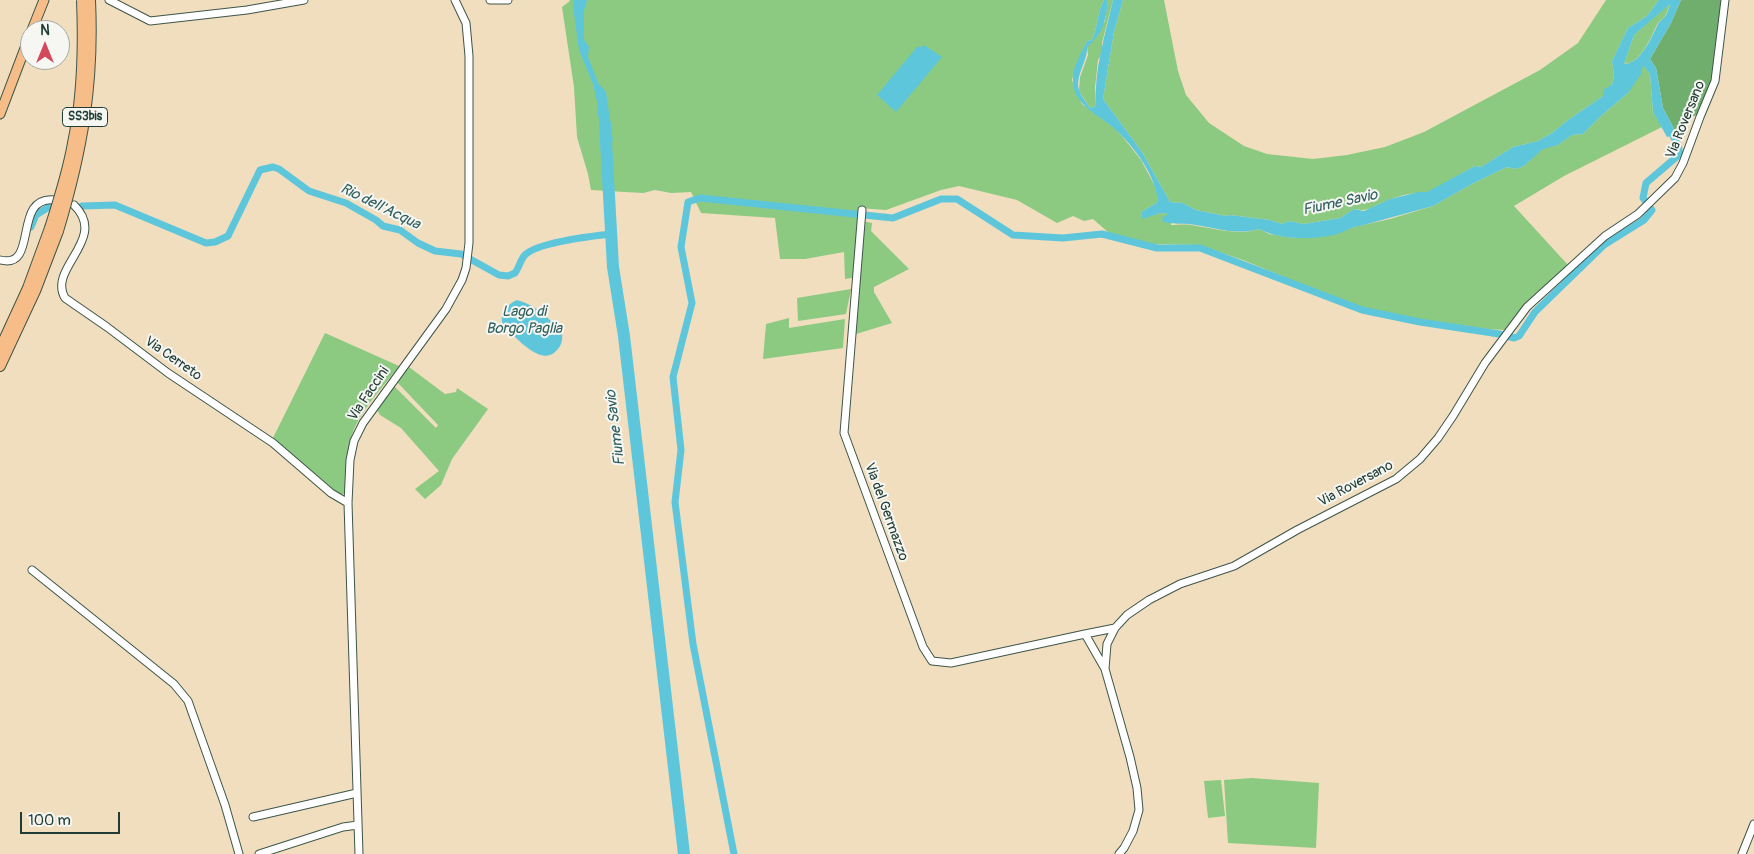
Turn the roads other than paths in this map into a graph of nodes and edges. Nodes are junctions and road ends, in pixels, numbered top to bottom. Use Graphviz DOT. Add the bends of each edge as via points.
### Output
graph roads {
  1 [pos="44,0"];
  2 [pos="82,0"];
  3 [pos="90,0"];
  4 [pos="109,0"];
  5 [pos="304,0"];
  6 [pos="455,0"];
  7 [pos="490,0"];
  8 [pos="508,0"];
  9 [pos="1725,0"];
  10 [pos="36,20"];
  11 [pos="20,61"];
  12 [pos="0,114"];
  13 [pos="55,200"];
  14 [pos="74,205"];
  15 [pos="862,210"];
  16 [pos="54,230"];
  17 [pos="0,260"];
  18 [pos="0,349"];
  19 [pos="0,366"];
  20 [pos="348,503"];
  21 [pos="32,570"];
  22 [pos="1115,628"];
  23 [pos="1085,634"];
  24 [pos="1105,669"];
  25 [pos="357,793"];
  26 [pos="254,817"];
  27 [pos="1754,824"];
  28 [pos="358,825"];
  29 [pos="239,854"];
  30 [pos="259,854"];
  31 [pos="359,854"];
  32 [pos="1119,854"];
  33 [pos="1742,854"];
  1 -- 10 [label="main road"];
  2 -- 16 [label="highway, SS3bis, bridge" via="84,37 80,96 74,142"];
  3 -- 16 [label="highway, SS3bis, bridge" via="92,38 81,144 70,190"];
  4 -- 5 [label="street" via="150,21"];
  6 -- 20 [label="street, Via Faccini" via="466,22 469,56 466,268 446,308 372,410 354,441"];
  7 -- 8 [label="street"];
  9 -- 22 [label="street, Via Roversano" via="1715,81 1675,178 1638,214 1605,236 1527,307 1485,363 1438,438 1420,459 1396,479 1234,566 1180,584 1149,600"];
  11 -- 12 [label="main road"];
  13 -- 17 [label="street" via="43,202 32,211 20,254 8,262"];
  14 -- 20 [label="street, Via Cerreto" via="84,218 85,230 65,272 61,286 64,298 273,443 331,493"];
  15 -- 23 [label="street, Via del Germazzo" via="844,433 923,647 932,661 951,663"];
  16 -- 18 [label="highway, SS3bis"];
  16 -- 19 [label="highway, SS3bis" via="35,291"];
  20 -- 25 [label="street, Via Faccini"];
  21 -- 29 [label="street" via="174,684 188,701"];
  22 -- 23 [label="street, Via del Germazzo"];
  22 -- 24 [label="street, Via Roversano" via="1107,644"];
  23 -- 24 [label="street"];
  24 -- 32 [label="street, Via Roversano" via="1137,788 1137,817 1133,831"];
  25 -- 26 [label="street"];
  25 -- 28 [label="street, Via Faccini"];
  27 -- 33 [label="street"];
  28 -- 30 [label="street"];
  28 -- 31 [label="street, Via Faccini"];
}
